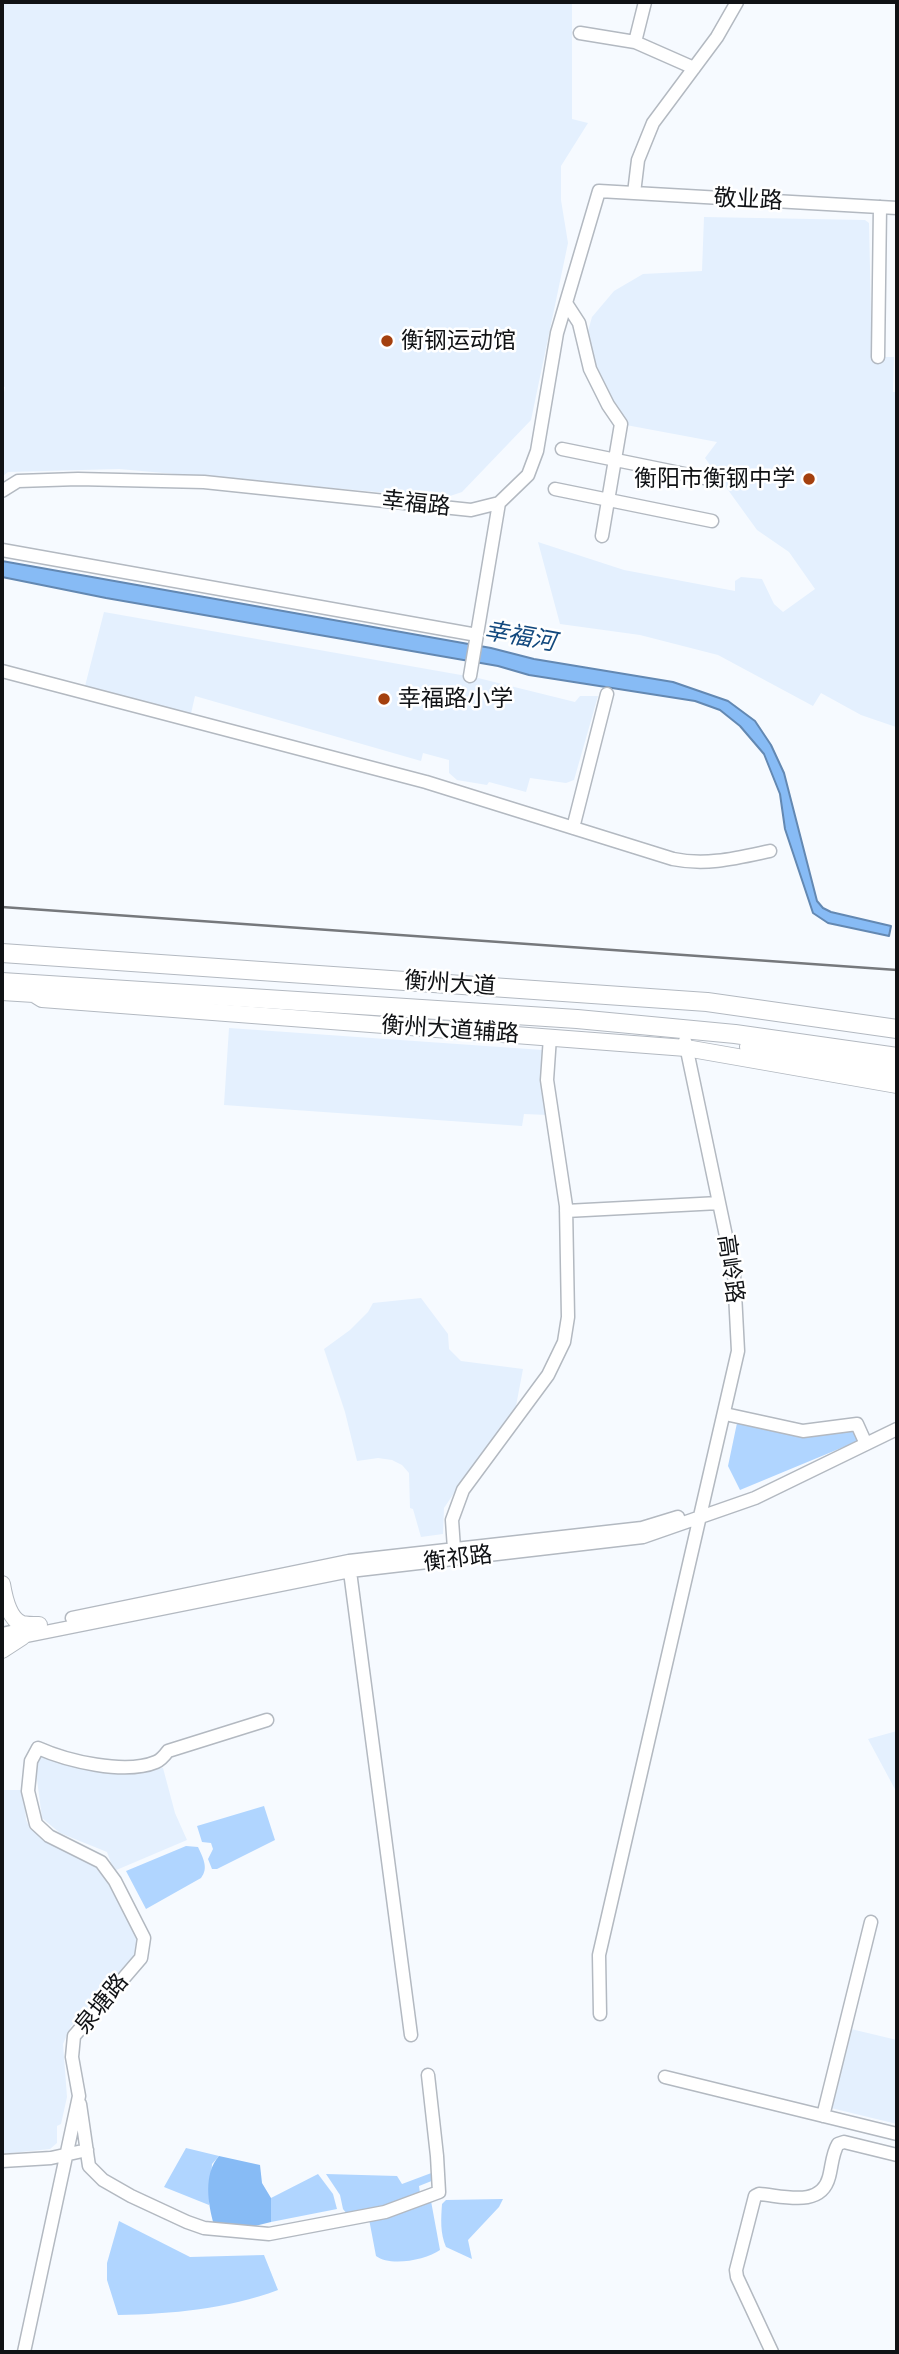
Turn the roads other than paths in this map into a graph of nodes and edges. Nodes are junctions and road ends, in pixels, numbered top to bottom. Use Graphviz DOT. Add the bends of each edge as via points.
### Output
graph roads {
  1 [pos="645,2"];
  2 [pos="737,2"];
  3 [pos="580,33"];
  4 [pos="635,42"];
  5 [pos="694,68"];
  6 [pos="634,193"];
  7 [pos="880,207"];
  8 [pos="897,208"];
  9 [pos="566,303"];
  10 [pos="878,357"];
  11 [pos="562,449"];
  12 [pos="615,460"];
  13 [pos="714,480"];
  14 [pos="555,489"];
  15 [pos="2,491"];
  16 [pos="608,500"];
  17 [pos="499,503"];
  18 [pos="712,521"];
  19 [pos="602,536"];
  20 [pos="2,550"];
  21 [pos="477,638"];
  22 [pos="2,671"];
  23 [pos="471,673"];
  24 [pos="607,694"];
  25 [pos="573,828"];
  26 [pos="770,851"];
  27 [pos="2,953"];
  28 [pos="2,982"];
  29 [pos="2,992"];
  30 [pos="682,1028"];
  31 [pos="897,1028"];
  32 [pos="550,1037"];
  33 [pos="686,1048"];
  34 [pos="897,1057"];
  35 [pos="897,1075"];
  36 [pos="897,1085"];
  37 [pos="719,1203"];
  38 [pos="566,1211"];
  39 [pos="725,1414"];
  40 [pos="897,1427"];
  41 [pos="865,1442"];
  42 [pos="699,1514"];
  43 [pos="454,1549"];
  44 [pos="350,1566"];
  45 [pos="2,1584"];
  46 [pos="39,1625"];
  47 [pos="2,1633"];
  48 [pos="22,1637"];
  49 [pos="2,1641"];
  50 [pos="2,1650"];
  51 [pos="267,1720"];
  52 [pos="871,1922"];
  53 [pos="600,2014"];
  54 [pos="411,2035"];
  55 [pos="428,2075"];
  56 [pos="665,2077"];
  57 [pos="79,2096"];
  58 [pos="823,2116"];
  59 [pos="897,2134"];
  60 [pos="87,2150"];
  61 [pos="67,2155"];
  62 [pos="897,2155"];
  63 [pos="2,2161"];
  64 [pos="24,2352"];
  65 [pos="772,2352"];
  1 -- 4 [label="street"];
  2 -- 5 [label="street"];
  3 -- 4 [label="street"];
  4 -- 5 [label="street"];
  5 -- 6 [label="street" via="653,123 638,160"];
  6 -- 7 [label="street, 敬业路"];
  6 -- 9 [label="street, 敬业路" via="599,191"];
  7 -- 8 [label="street, 敬业路"];
  7 -- 10 [label="street"];
  9 -- 12 [label="street" via="579,323 590,369 621,424"];
  9 -- 17 [label="street" via="537,451 528,475"];
  11 -- 12 [label="street"];
  12 -- 13 [label="street"];
  12 -- 16 [label="street"];
  14 -- 16 [label="street"];
  15 -- 17 [label="street, 幸福路" via="19,481 204,482 471,510"];
  16 -- 18 [label="street"];
  16 -- 19 [label="street"];
  17 -- 21 [label="street"];
  20 -- 21 [label="street"];
  21 -- 23 [label="street"];
  22 -- 25 [label="street" via="426,782"];
  24 -- 25 [label="street"];
  25 -- 26 [label="street" via="693,863"];
  27 -- 31 [label="highway, 衡州大道" via="707,1002"];
  28 -- 30 [label="highway, 衡州大道"];
  29 -- 32 [label="main road, 衡州大道辅路" via="34,994 42,999"];
  30 -- 33 [label="street, 高岭路"];
  30 -- 34 [label="highway, 衡州大道"];
  30 -- 35 [label="highway" via="745,1046"];
  32 -- 33 [label="main road, 衡州大道辅路"];
  32 -- 38 [label="street" via="547,1080"];
  33 -- 36 [label="main road, 衡州大道辅路"];
  33 -- 37 [label="street, 高岭路"];
  37 -- 38 [label="street"];
  37 -- 39 [label="street, 高岭路" via="734,1274 738,1351"];
  38 -- 43 [label="street" via="568,1317 564,1342 548,1375 463,1490 452,1520"];
  39 -- 41 [label="street" via="803,1431 857,1424"];
  39 -- 42 [label="street, 高岭路"];
  40 -- 41 [label="street, 衡祁路"];
  41 -- 42 [label="street, 衡祁路"];
  42 -- 43 [label="street, 衡祁路" via="642,1528"];
  42 -- 44 [label="street, 衡祁路" via="643,1538"];
  42 -- 53 [label="street, 高岭路" via="600,1955"];
  43 -- 44 [label="street, 衡祁路"];
  44 -- 46 [label="street, 衡祁路"];
  44 -- 48 [label="street, 衡祁路"];
  44 -- 54 [label="street"];
  45 -- 46 [label="main road" via="15,1619"];
  46 -- 47 [label="street, 衡祁路"];
  48 -- 49 [label="street, 衡祁路"];
  48 -- 50 [label="main road"];
  51 -- 57 [label="street, 泉塘路" via="169,1751 144,1765 72,1761 38,1748 31,1761 28,1791 36,1824 49,1836 102,1862 144,1938 141,1958 74,2036 72,2057"];
  52 -- 58 [label="street"];
  55 -- 60 [label="street" via="439,2192 385,2212 269,2234 204,2228 103,2180 89,2166"];
  56 -- 58 [label="street"];
  57 -- 60 [label="street"];
  57 -- 61 [label="street, 泉塘路"];
  58 -- 59 [label="street"];
  60 -- 61 [label="street"];
  61 -- 63 [label="street"];
  61 -- 64 [label="street, 泉塘路"];
  62 -- 65 [label="street" via="838,2144 821,2193 755,2196 736,2270"];
}
